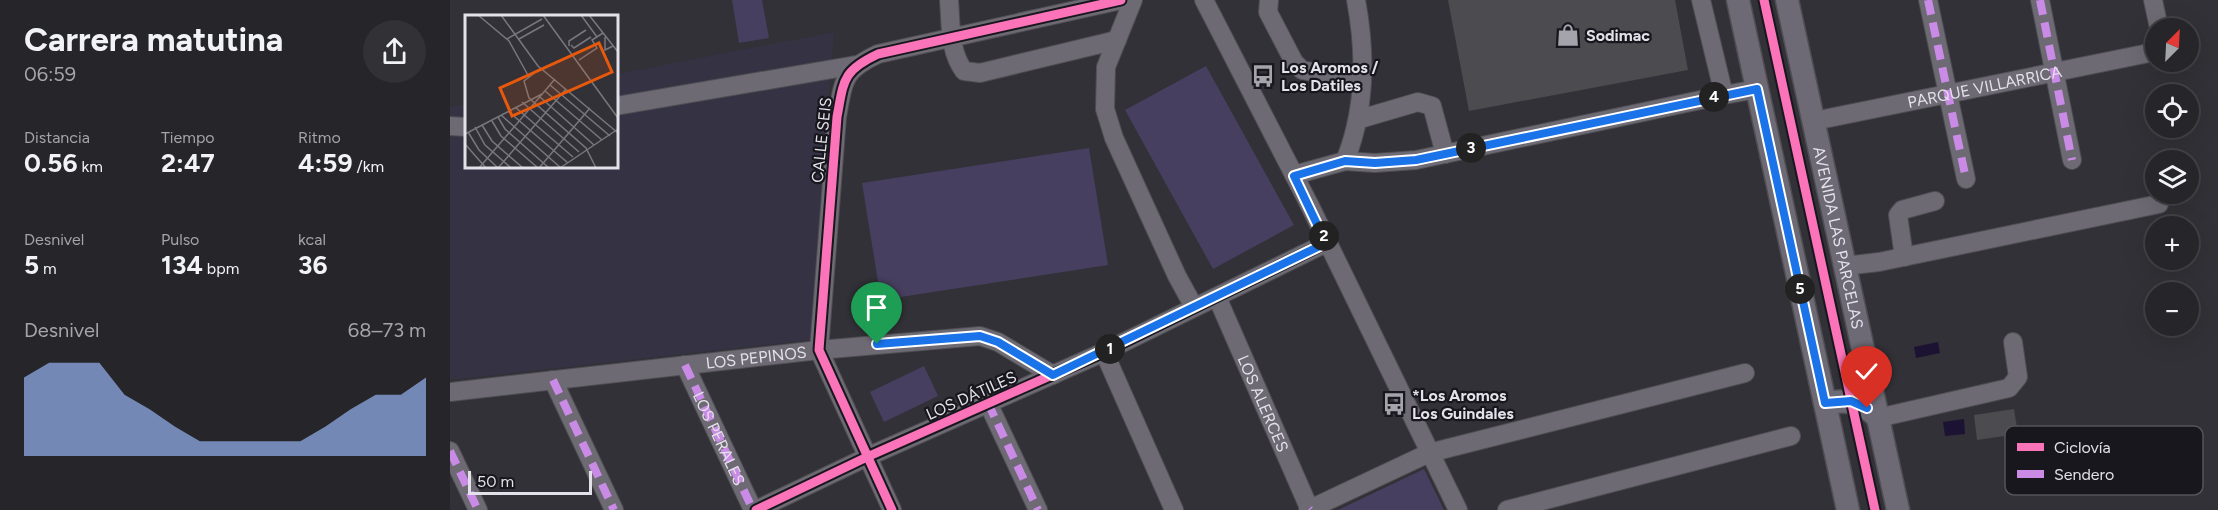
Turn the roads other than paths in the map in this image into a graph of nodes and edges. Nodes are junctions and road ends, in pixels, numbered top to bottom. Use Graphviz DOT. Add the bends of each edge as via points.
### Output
graph roads {
  1 [pos="949,0"];
  2 [pos="1120,0"];
  3 [pos="1133,0"];
  4 [pos="1204,0"];
  5 [pos="1269,0"];
  6 [pos="1356,0"];
  7 [pos="1701,0"];
  8 [pos="1738,0"];
  9 [pos="1787,0"];
  10 [pos="1928,0"];
  11 [pos="2040,0"];
  12 [pos="2153,0"];
  13 [pos="2157,18"];
  14 [pos="951,36"];
  15 [pos="1117,40"];
  16 [pos="2145,54"];
  17 [pos="856,65"];
  18 [pos="2054,73"];
  19 [pos="1362,82"];
  20 [pos="1757,89"];
  21 [pos="1724,95"];
  22 [pos="1947,95"];
  23 [pos="618,106"];
  24 [pos="1360,118"];
  25 [pos="1814,121"];
  26 [pos="450,126"];
  27 [pos="465,127"];
  28 [pos="1445,154"];
  29 [pos="2072,160"];
  30 [pos="1345,161"];
  31 [pos="1294,176"];
  32 [pos="1966,179"];
  33 [pos="1935,201"];
  34 [pos="2159,204"];
  35 [pos="1326,243"];
  36 [pos="1904,257"];
  37 [pos="1844,266"];
  38 [pos="1217,297"];
  39 [pos="1194,308"];
  40 [pos="2013,342"];
  41 [pos="819,350"];
  42 [pos="1104,352"];
  43 [pos="685,365"];
  44 [pos="1744,373"];
  45 [pos="1053,375"];
  46 [pos="553,380"];
  47 [pos="450,392"];
  48 [pos="1825,403"];
  49 [pos="988,404"];
  50 [pos="1878,418"];
  51 [pos="1791,436"];
  52 [pos="450,451"];
  53 [pos="1430,453"];
  54 [pos="867,457"];
  55 [pos="478,510"];
  56 [pos="614,510"];
  57 [pos="755,510"];
  58 [pos="892,510"];
  59 [pos="1038,510"];
  60 [pos="1174,510"];
  61 [pos="1309,510"];
  62 [pos="1458,510"];
  63 [pos="1507,510"];
  64 [pos="1848,510"];
  65 [pos="1898,510"];
  1 -- 14 [label="street"];
  2 -- 14 [label="street"];
  3 -- 15 [label="street"];
  4 -- 31 [label="street"];
  5 -- 19 [label="street" via="1268,12 1302,70"];
  6 -- 19 [label="street" via="1363,34"];
  7 -- 21 [label="street"];
  8 -- 20 [label="main road"];
  9 -- 25 [label="main road, AVENIDA LAS PARCELAS"];
  10 -- 22 [label="street"];
  11 -- 18 [label="street"];
  12 -- 13 [label="street"];
  14 -- 15 [label="street" via="957,61 964,71 980,73"];
  14 -- 17 [label="street" via="878,54"];
  15 -- 39 [label="street" via="1104,80 1108,123"];
  16 -- 18 [label="street, PARQUE VILLARRICA"];
  17 -- 23 [label="street"];
  17 -- 41 [label="street, CALLE SEIS" via="844,81 837,117"];
  18 -- 22 [label="street, PARQUE VILLARRICA"];
  18 -- 29 [label="street"];
  19 -- 24 [label="street"];
  20 -- 21 [label="street"];
  20 -- 48 [label="main road"];
  21 -- 28 [label="street"];
  22 -- 25 [label="street, PARQUE VILLARRICA"];
  22 -- 32 [label="street"];
  24 -- 28 [label="street" via="1425,102 1432,106"];
  24 -- 30 [label="street"];
  25 -- 37 [label="main road, AVENIDA LAS PARCELAS"];
  26 -- 27 [label="street"];
  28 -- 30 [label="street" via="1375,163"];
  30 -- 31 [label="street"];
  31 -- 35 [label="street"];
  33 -- 36 [label="street" via="1902,210 1898,215"];
  34 -- 36 [label="street"];
  35 -- 38 [label="street, LOS DÁTILES"];
  35 -- 53 [label="street"];
  36 -- 37 [label="street"];
  37 -- 50 [label="main road, AVENIDA LAS PARCELAS"];
  38 -- 39 [label="street, LOS DÁTILES"];
  38 -- 61 [label="street, LOS ALERCES"];
  39 -- 42 [label="street, LOS DÁTILES"];
  40 -- 50 [label="street" via="2018,377 2009,388"];
  41 -- 43 [label="street, LOS PEPINOS"];
  41 -- 45 [label="street, LOS PEPINOS" via="980,336 998,342"];
  41 -- 54 [label="street"];
  42 -- 45 [label="street, LOS DÁTILES"];
  42 -- 60 [label="street"];
  43 -- 46 [label="street, LOS PEPINOS"];
  43 -- 57 [label="street, LOS PERALES"];
  44 -- 53 [label="street"];
  45 -- 49 [label="street, LOS DÁTILES"];
  46 -- 47 [label="street, LOS PEPINOS"];
  46 -- 56 [label="street"];
  48 -- 50 [label="main road" via="1860,404"];
  48 -- 64 [label="main road"];
  49 -- 54 [label="street, LOS DÁTILES"];
  49 -- 59 [label="street"];
  50 -- 65 [label="main road, AVENIDA LAS PARCELAS"];
  51 -- 63 [label="street"];
  52 -- 55 [label="street"];
  53 -- 61 [label="street"];
  53 -- 62 [label="street"];
  54 -- 57 [label="street, LOS DÁTILES"];
  54 -- 58 [label="street"];
}
